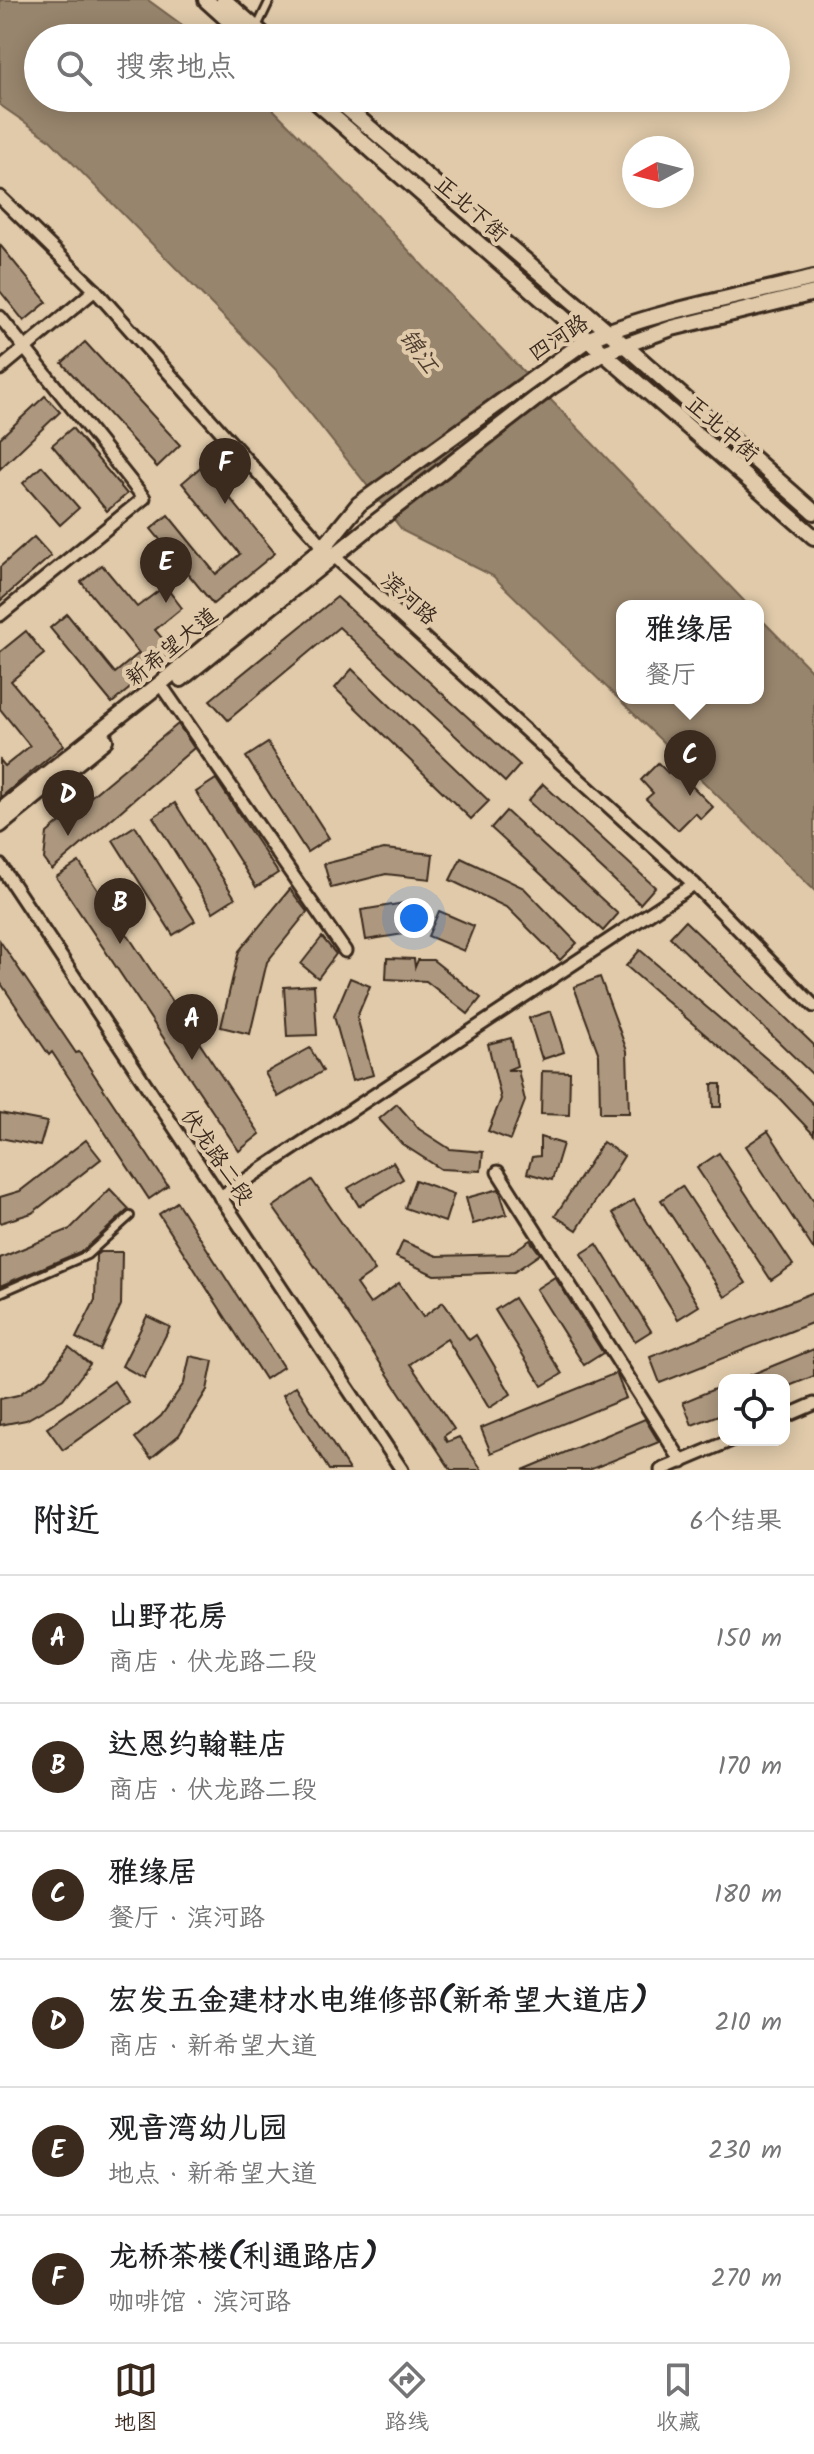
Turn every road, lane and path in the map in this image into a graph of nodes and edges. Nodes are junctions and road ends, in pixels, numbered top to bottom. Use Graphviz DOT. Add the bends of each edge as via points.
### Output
graph roads {
  1 [pos="206,0"];
  2 [pos="224,0"];
  3 [pos="270,0"];
  4 [pos="241,24"];
  5 [pos="247,24"];
  6 [pos="261,24"];
  7 [pos="328,112"];
  8 [pos="351,112"];
  9 [pos="0,197"];
  10 [pos="814,278"];
  11 [pos="95,290"];
  12 [pos="814,293"];
  13 [pos="0,317"];
  14 [pos="608,331"];
  15 [pos="587,340"];
  16 [pos="623,344"];
  17 [pos="25,348"];
  18 [pos="603,353"];
  19 [pos="0,369"];
  20 [pos="359,504"];
  21 [pos="814,512"];
  22 [pos="814,537"];
  23 [pos="330,552"];
  24 [pos="0,615"];
  25 [pos="165,691"];
  26 [pos="0,811"];
  27 [pos="0,825"];
  28 [pos="0,865"];
  29 [pos="694,884"];
  30 [pos="345,951"];
  31 [pos="814,1006"];
  32 [pos="498,1172"];
  33 [pos="220,1197"];
  34 [pos="130,1216"];
  35 [pos="0,1293"];
  36 [pos="814,1404"];
  37 [pos="790,1414"];
  38 [pos="718,1446"];
  39 [pos="682,1462"];
  40 [pos="402,1470"];
  41 [pos="661,1470"];
  1 -- 4 [label="street"];
  2 -- 5 [label="street"];
  3 -- 6 [label="lane"];
  7 -- 15 [label="street, 正北下街"];
  8 -- 14 [label="street, 正北下街"];
  9 -- 11 [label="street, 滨河路"];
  10 -- 14 [label="street, 四河路"];
  11 -- 17 [label="street"];
  11 -- 23 [label="street, 滨河路"];
  12 -- 16 [label="street, 四河路"];
  13 -- 17 [label="street"];
  14 -- 15 [label="street, 四河路"];
  14 -- 16 [label="street, 正北中街"];
  15 -- 18 [label="street, 正北下街"];
  15 -- 20 [label="street, 四河路"];
  16 -- 18 [label="street, 四河路"];
  16 -- 21 [label="street, 正北中街"];
  17 -- 19 [label="street"];
  17 -- 24 [label="street" via="144,498"];
  18 -- 22 [label="street, 正北中街"];
  18 -- 23 [label="street, 四河路"];
  20 -- 23 [label="street, 新希望大道"];
  23 -- 25 [label="street"];
  23 -- 26 [label="street, 新希望大道"];
  23 -- 29 [label="street, 滨河路"];
  25 -- 27 [label="street"];
  25 -- 30 [label="street"];
  28 -- 33 [label="street, 伏龙路二段"];
  29 -- 31 [label="street, 滨河路"];
  29 -- 33 [label="street"];
  32 -- 39 [label="street"];
  33 -- 40 [label="street, 伏龙路二段"];
  34 -- 35 [label="lane" via="87,1255"];
  36 -- 37 [label="street"];
  38 -- 39 [label="street"];
  39 -- 41 [label="street"];
}
